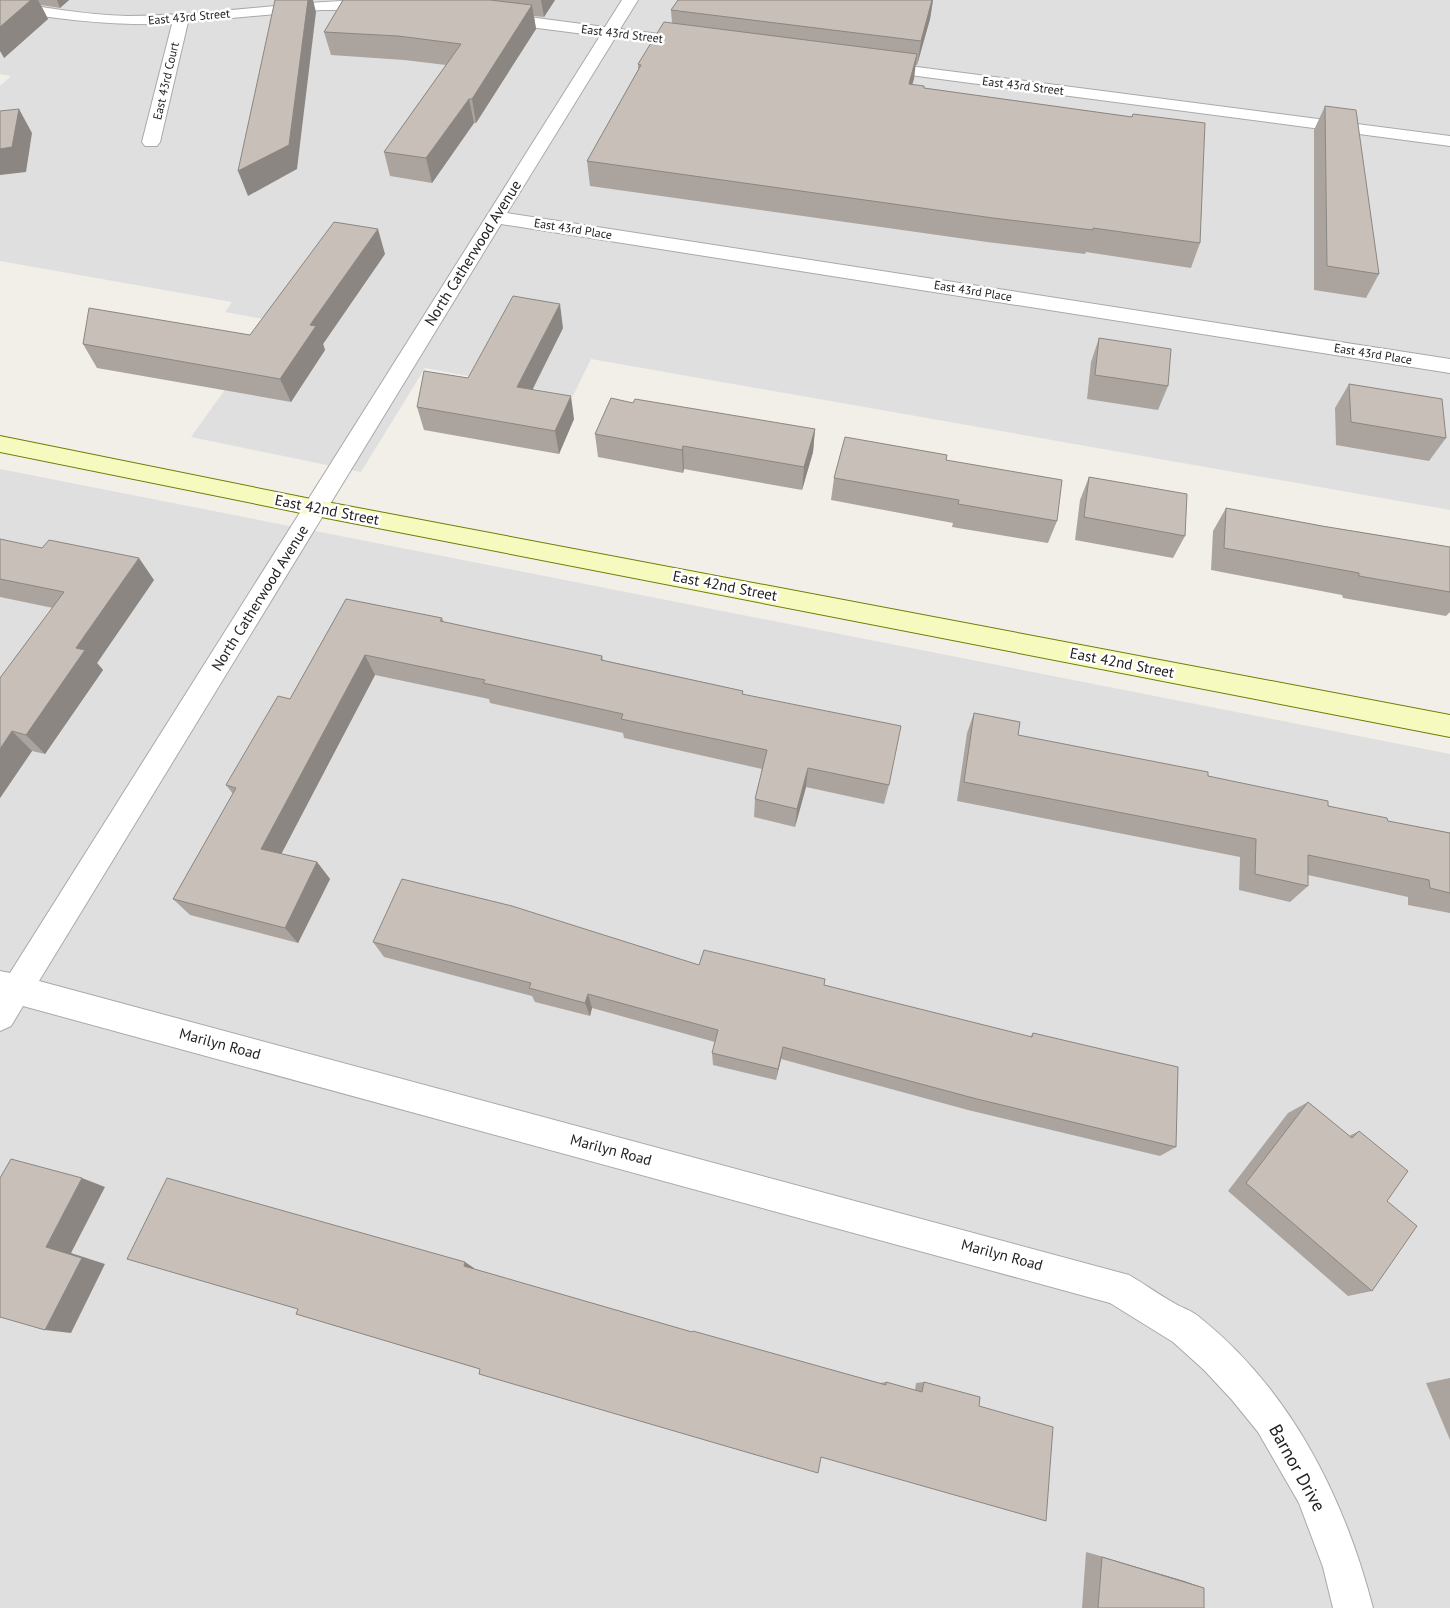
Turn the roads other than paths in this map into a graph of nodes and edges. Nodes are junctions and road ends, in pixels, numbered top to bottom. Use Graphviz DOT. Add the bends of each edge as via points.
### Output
graph roads {
  1 [pos="630,0"];
  2 [pos="0,5"];
  3 [pos="394,6"];
  4 [pos="482,15"];
  5 [pos="181,19"];
  6 [pos="610,32"];
  7 [pos="709,45"];
  8 [pos="867,65"];
  9 [pos="1450,141"];
  10 [pos="151,142"];
  11 [pos="495,217"];
  12 [pos="1450,366"];
  13 [pos="0,444"];
  14 [pos="316,508"];
  15 [pos="1450,726"];
  16 [pos="5,997"];
  17 [pos="1206,1349"];
  18 [pos="1353,1608"];
  1 -- 6 [label="street, North Catherwood Avenue"];
  2 -- 5 [label="street, East 43rd Street" via="110,20"];
  3 -- 5 [label="street, East 43rd Street" via="290,6"];
  4 -- 6 [label="street, East 43rd Street"];
  5 -- 10 [label="street, East 43rd Court"];
  6 -- 7 [label="street, East 43rd Street"];
  6 -- 11 [label="street, North Catherwood Avenue"];
  8 -- 9 [label="street, East 43rd Street"];
  11 -- 12 [label="street, East 43rd Place"];
  11 -- 14 [label="street, North Catherwood Avenue"];
  13 -- 14 [label="street, East 42nd Street"];
  14 -- 15 [label="street, East 42nd Street"];
  14 -- 16 [label="street, North Catherwood Avenue"];
  16 -- 17 [label="street, Marilyn Road" via="1080,1276 1117,1287 1140,1299 1185,1328"];
  17 -- 18 [label="street, Barnor Drive" via="1226,1365 1265,1410 1296,1458 1331,1533"];
}
